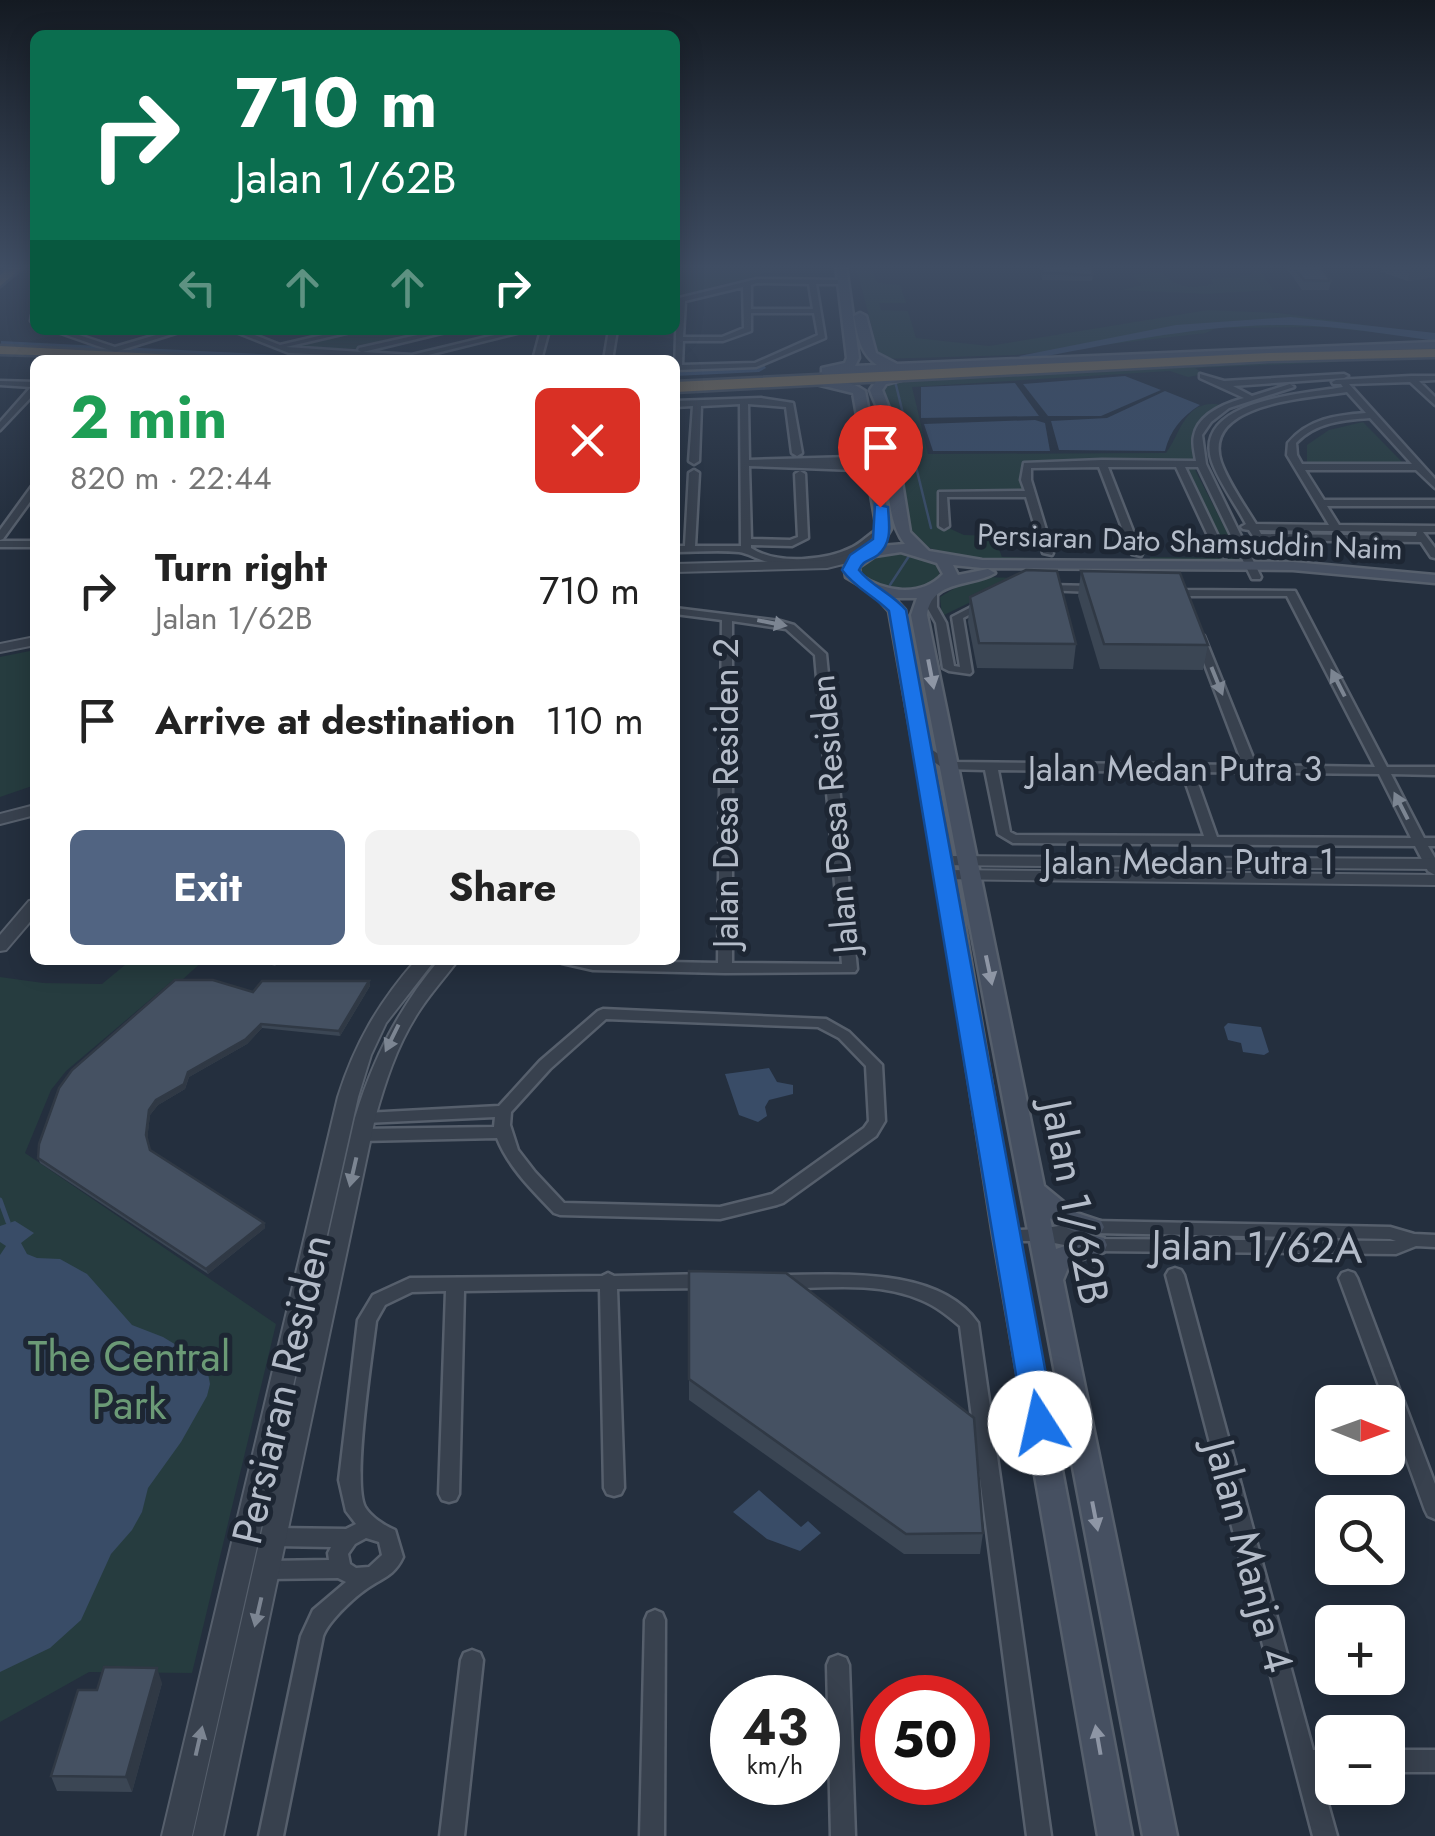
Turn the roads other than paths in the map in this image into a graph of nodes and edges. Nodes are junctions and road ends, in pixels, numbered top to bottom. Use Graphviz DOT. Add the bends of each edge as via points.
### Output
graph roads {
  1 [pos="324,352"];
  2 [pos="356,352"];
  3 [pos="785,352"];
  4 [pos="852,352"];
  5 [pos="870,352"];
  6 [pos="1338,352"];
  7 [pos="1370,352"];
  8 [pos="0,353"];
  9 [pos="346,354"];
  10 [pos="56,355"];
  11 [pos="368,355"];
  12 [pos="30,356"];
  13 [pos="826,371"];
  14 [pos="901,371"];
  15 [pos="680,375"];
  16 [pos="680,376"];
  17 [pos="680,376"];
  18 [pos="1203,376"];
  19 [pos="1435,378"];
  20 [pos="719,380"];
  21 [pos="1414,381"];
  22 [pos="777,382"];
  23 [pos="0,383"];
  24 [pos="1224,384"];
  25 [pos="1346,385"];
  26 [pos="30,386"];
  27 [pos="30,392"];
  28 [pos="1249,397"];
  29 [pos="1435,402"];
  30 [pos="680,404"];
  31 [pos="698,404"];
  32 [pos="744,404"];
  33 [pos="1220,410"];
  34 [pos="1236,414"];
  35 [pos="1372,415"];
  36 [pos="0,428"];
  37 [pos="866,435"];
  38 [pos="797,453"];
  39 [pos="868,454"];
  40 [pos="891,457"];
  41 [pos="745,463"];
  42 [pos="821,463"];
  43 [pos="1102,463"];
  44 [pos="1179,464"];
  45 [pos="1202,464"];
  46 [pos="1299,467"];
  47 [pos="1418,467"];
  48 [pos="800,474"];
  49 [pos="872,476"];
  50 [pos="1435,485"];
  51 [pos="1030,494"];
  52 [pos="30,495"];
  53 [pos="1321,503"];
  54 [pos="1435,503"];
  55 [pos="944,526"];
  56 [pos="1232,527"];
  57 [pos="1252,528"];
  58 [pos="1336,528"];
  59 [pos="884,529"];
  60 [pos="1435,529"];
  61 [pos="1420,534"];
  62 [pos="0,540"];
  63 [pos="30,543"];
  64 [pos="746,546"];
  65 [pos="680,549"];
  66 [pos="690,549"];
  67 [pos="867,553"];
  68 [pos="1048,553"];
  69 [pos="1137,554"];
  70 [pos="1222,555"];
  71 [pos="1435,556"];
  72 [pos="938,557"];
  73 [pos="680,568"];
  74 [pos="1253,571"];
  75 [pos="680,577"];
  76 [pos="1435,579"];
  77 [pos="860,582"];
  78 [pos="938,587"];
  79 [pos="1034,588"];
  80 [pos="1100,589"];
  81 [pos="878,590"];
  82 [pos="1154,590"];
  83 [pos="1435,591"];
  84 [pos="1183,593"];
  85 [pos="988,602"];
  86 [pos="1190,611"];
  87 [pos="680,612"];
  88 [pos="727,618"];
  89 [pos="1196,629"];
  90 [pos="30,639"];
  91 [pos="0,645"];
  92 [pos="922,748"];
  93 [pos="948,766"];
  94 [pos="991,768"];
  95 [pos="1251,768"];
  96 [pos="1187,769"];
  97 [pos="1382,770"];
  98 [pos="1435,770"];
  99 [pos="30,805"];
  100 [pos="30,806"];
  101 [pos="0,809"];
  102 [pos="0,819"];
  103 [pos="1211,839"];
  104 [pos="1427,841"];
  105 [pos="956,868"];
  106 [pos="1434,870"];
  107 [pos="30,911"];
  108 [pos="0,946"];
  109 [pos="422,965"];
  110 [pos="444,965"];
  111 [pos="646,965"];
  112 [pos="725,968"];
  113 [pos="503,1111"];
  114 [pos="439,1116"];
  115 [pos="363,1126"];
  116 [pos="500,1132"];
  117 [pos="437,1135"];
  118 [pos="1031,1190"];
  119 [pos="1005,1235"];
  120 [pos="1039,1235"];
  121 [pos="1094,1236"];
  122 [pos="1435,1240"];
  123 [pos="1175,1276"];
  124 [pos="1348,1278"];
  125 [pos="608,1280"];
  126 [pos="455,1283"];
  127 [pos="1049,1283"];
  128 [pos="614,1488"];
  129 [pos="449,1494"];
  130 [pos="1435,1510"];
  131 [pos="375,1530"];
  132 [pos="275,1537"];
  133 [pos="348,1538"];
  134 [pos="342,1569"];
  135 [pos="268,1570"];
  136 [pos="366,1578"];
  137 [pos="655,1620"];
  138 [pos="472,1660"];
  139 [pos="838,1665"];
  140 [pos="1306,1761"];
  141 [pos="1315,1761"];
  142 [pos="1405,1761"];
  143 [pos="1435,1761"];
  144 [pos="177,1836"];
  145 [pos="208,1836"];
  146 [pos="271,1836"];
  147 [pos="452,1836"];
  148 [pos="652,1836"];
  149 [pos="843,1836"];
  150 [pos="1039,1836"];
  151 [pos="1116,1836"];
  152 [pos="1160,1836"];
  153 [pos="1325,1836"];
  1 -- 9 [label="street"];
  2 -- 9 [label="street"];
  3 -- 15 [label="street" via="756,364"];
  4 -- 13 [label="main road" via="852,363"];
  5 -- 14 [label="main road"];
  6 -- 20 [label="highway"];
  7 -- 14 [label="highway"];
  8 -- 10 [label="highway"];
  8 -- 12 [label="highway"];
  9 -- 11 [label="street"];
  13 -- 14 [label="main road"];
  13 -- 20 [label="highway"];
  14 -- 22 [label="highway"];
  14 -- 40 [label="main road" via="876,390 890,426"];
  16 -- 20 [label="highway"];
  17 -- 22 [label="highway"];
  18 -- 24 [label="street"];
  19 -- 21 [label="street"];
  19 -- 24 [label="street"];
  21 -- 25 [label="street"];
  21 -- 29 [label="street"];
  22 -- 37 [label="main road" via="853,387"];
  23 -- 26 [label="street"];
  24 -- 28 [label="street"];
  25 -- 28 [label="street"];
  25 -- 34 [label="street"];
  25 -- 35 [label="street"];
  27 -- 36 [label="street"];
  28 -- 33 [label="street"];
  30 -- 31 [label="street"];
  31 -- 32 [label="street"];
  31 -- 66 [label="street"];
  32 -- 38 [label="street" via="792,407"];
  32 -- 41 [label="street"];
  33 -- 34 [label="street"];
  33 -- 45 [label="street" via="1198,435"];
  34 -- 57 [label="street" via="1220,428 1213,454"];
  35 -- 46 [label="street" via="1332,420 1300,434 1292,444"];
  35 -- 47 [label="street"];
  37 -- 39 [label="main road"];
  37 -- 40 [label="main road" via="880,429"];
  39 -- 42 [label="street"];
  39 -- 49 [label="main road"];
  40 -- 72 [label="main road" via="904,535"];
  41 -- 42 [label="street"];
  41 -- 64 [label="street"];
  42 -- 49 [label="street" via="858,467"];
  43 -- 44 [label="street"];
  43 -- 51 [label="street" via="1029,464"];
  43 -- 69 [label="street"];
  44 -- 45 [label="street"];
  44 -- 70 [label="street"];
  45 -- 56 [label="street"];
  46 -- 47 [label="street"];
  46 -- 53 [label="street"];
  47 -- 50 [label="street"];
  48 -- 64 [label="street" via="803,538"];
  49 -- 59 [label="main road"];
  51 -- 55 [label="street" via="942,494"];
  51 -- 68 [label="street"];
  52 -- 62 [label="street"];
  53 -- 54 [label="street"];
  53 -- 58 [label="street"];
  56 -- 57 [label="street"];
  56 -- 74 [label="street"];
  57 -- 58 [label="street"];
  57 -- 61 [label="street" via="1260,538"];
  58 -- 61 [label="street"];
  59 -- 64 [label="street" via="860,548 832,557 770,558"];
  59 -- 67 [label="main road"];
  60 -- 61 [label="street"];
  61 -- 71 [label="street"];
  62 -- 63 [label="street"];
  64 -- 66 [label="street"];
  65 -- 66 [label="street"];
  67 -- 72 [label="main road, Persiaran Dato Shamsuddin Naim" via="902,548"];
  67 -- 73 [label="street" via="827,564"];
  67 -- 77 [label="main road" via="850,570"];
  72 -- 74 [label="main road, Persiaran Dato Shamsuddin Naim" via="982,564"];
  72 -- 78 [label="main road, Jalan 1/62B" via="951,575"];
  74 -- 76 [label="main road, Persiaran Dato Shamsuddin Naim" via="1341,568"];
  74 -- 78 [label="main road, Persiaran Dato Shamsuddin Naim" via="986,573"];
  74 -- 83 [label="main road, Persiaran Dato Shamsuddin Naim"];
  75 -- 77 [label="street" via="821,572"];
  77 -- 81 [label="main road"];
  78 -- 81 [label="main road, Persiaran Dato Shamsuddin Naim" via="908,594"];
  78 -- 85 [label="street" via="932,607 955,672 966,672 957,617"];
  78 -- 93 [label="main road, Jalan 1/62B, one-way" via="919,612"];
  79 -- 80 [label="street"];
  81 -- 92 [label="main road, Jalan 1/62B" via="898,610"];
  82 -- 84 [label="street"];
  84 -- 86 [label="street"];
  97 -- 84 [label="street, one-way" via="1291,593"];
  87 -- 88 [label="street, Jalan Desa Residen"];
  88 -- 112 [label="street, Jalan Desa Residen 2"];
  88 -- 112 [label="street, Jalan Desa Residen, one-way" via="790,627 820,654 850,969"];
  89 -- 95 [label="street, one-way"];
  90 -- 91 [label="street"];
  92 -- 93 [label="street"];
  92 -- 105 [label="main road, Jalan 1/62B"];
  93 -- 94 [label="street, Jalan Medan Putra 3"];
  93 -- 105 [label="main road, Jalan 1/62B"];
  94 -- 96 [label="street, Jalan Medan Putra 3"];
  94 -- 103 [label="street, Jalan Medan Putra 1" via="1004,834 1013,839"];
  95 -- 96 [label="street, Jalan Medan Putra 3"];
  95 -- 97 [label="street, Jalan Medan Putra 3"];
  96 -- 103 [label="street"];
  97 -- 98 [label="street, Jalan Medan Putra 3"];
  104 -- 97 [label="street, one-way"];
  99 -- 101 [label="street"];
  100 -- 102 [label="street"];
  103 -- 104 [label="street, Jalan Medan Putra 1"];
  104 -- 106 [label="street"];
  105 -- 106 [label="street, Jalan Medan Putra 1"];
  105 -- 118 [label="main road, Jalan 1/62B, one-way"];
  105 -- 119 [label="main road, Jalan 1/62B"];
  107 -- 108 [label="street"];
  144 -- 109 [label="street, Persiaran Residen, one-way" via="348,1097 367,1037"];
  110 -- 115 [label="street, Persiaran Residen, one-way" via="392,1036"];
  111 -- 112 [label="street, Jalan Desa Residen"];
  113 -- 114 [label="street"];
  113 -- 116 [label="street"];
  113 -- 116 [label="street" via="602,1014 821,1022 874,1065 877,1122 777,1199 720,1213 560,1209"];
  114 -- 115 [label="street"];
  114 -- 117 [label="street"];
  115 -- 117 [label="street"];
  115 -- 132 [label="street, Persiaran Residen, one-way"];
  116 -- 117 [label="street"];
  118 -- 120 [label="main road, Jalan 1/62B"];
  118 -- 121 [label="main road"];
  119 -- 120 [label="street, Jalan 1/62A"];
  151 -- 119 [label="main road, Jalan 1/62B, one-way"];
  120 -- 121 [label="street, Jalan 1/62A"];
  120 -- 127 [label="main road, Jalan 1/62B"];
  121 -- 122 [label="street, Jalan 1/62A" via="1396,1248"];
  121 -- 127 [label="main road" via="1060,1256"];
  123 -- 140 [label="street, Jalan Manja 4"];
  124 -- 130 [label="street"];
  125 -- 126 [label="street"];
  125 -- 128 [label="street"];
  125 -- 150 [label="street" via="912,1286 969,1323"];
  126 -- 129 [label="street"];
  126 -- 131 [label="street" via="410,1284 379,1300 367,1320 349,1480 356,1511"];
  127 -- 152 [label="main road, Jalan 1/62B, one-way"];
  131 -- 133 [label="street"];
  131 -- 136 [label="street" via="392,1542 392,1557 383,1571"];
  132 -- 133 [label="street"];
  132 -- 135 [label="street, Persiaran Residen"];
  133 -- 134 [label="street" via="338,1553"];
  134 -- 135 [label="street"];
  134 -- 136 [label="street"];
  135 -- 145 [label="street, Persiaran Residen, one-way"];
  136 -- 146 [label="street" via="320,1617 312,1636"];
  137 -- 148 [label="street"];
  138 -- 147 [label="street"];
  139 -- 149 [label="street"];
  140 -- 141 [label="street"];
  140 -- 153 [label="street, Jalan Manja 4"];
  142 -- 143 [label="street"];
}
